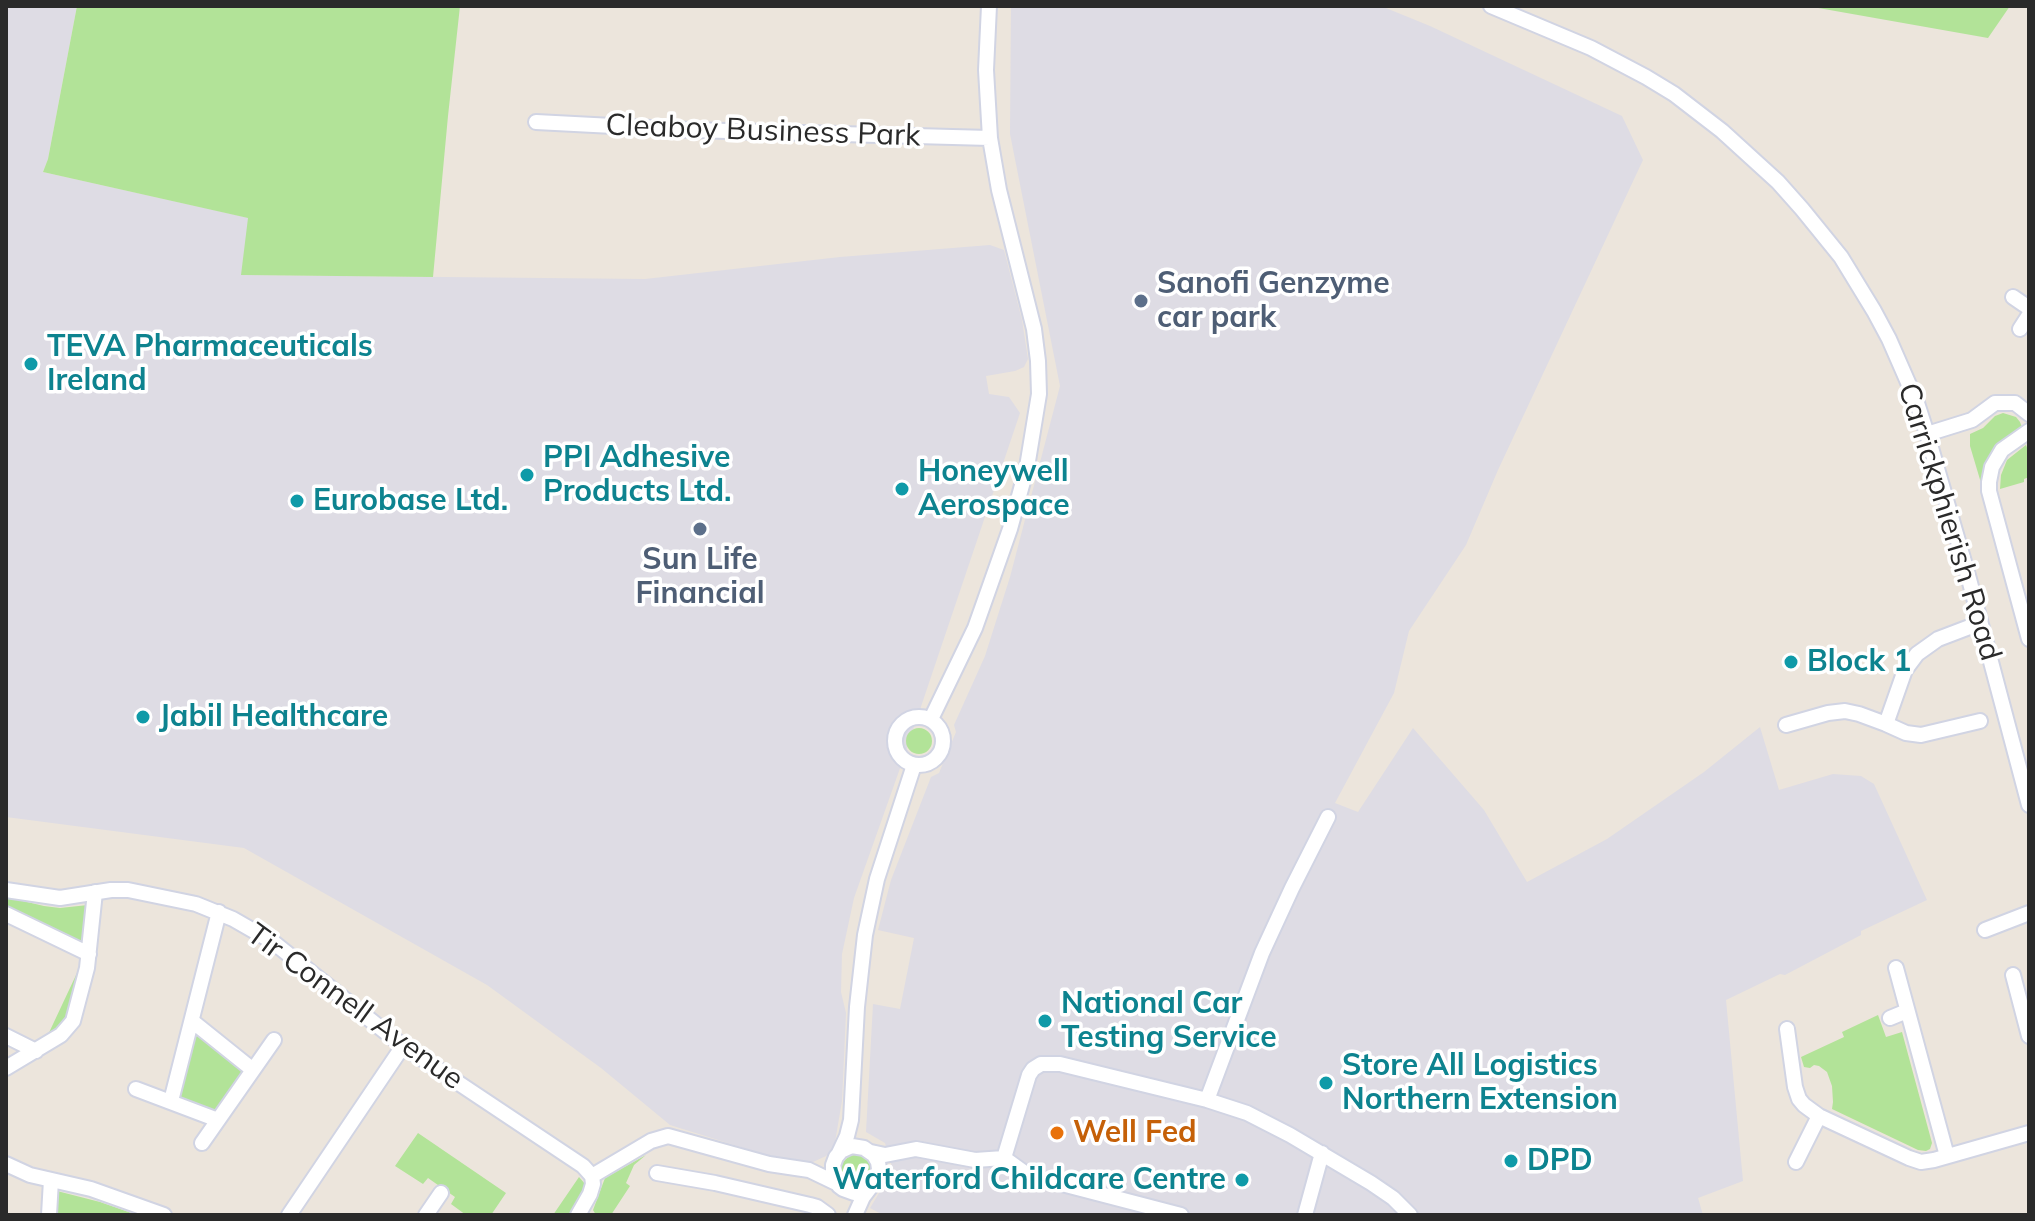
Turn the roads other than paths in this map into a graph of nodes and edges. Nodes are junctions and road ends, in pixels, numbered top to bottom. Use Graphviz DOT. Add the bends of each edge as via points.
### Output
graph roads {
  1 [pos="989,6"];
  2 [pos="1491,6"];
  3 [pos="536,122"];
  4 [pos="990,138"];
  5 [pos="2013,297"];
  6 [pos="2029,308"];
  7 [pos="2029,315"];
  8 [pos="2020,329"];
  9 [pos="2029,414"];
  10 [pos="2029,431"];
  11 [pos="1927,434"];
  12 [pos="1980,623"];
  13 [pos="2029,639"];
  14 [pos="931,719"];
  15 [pos="1980,721"];
  16 [pos="1886,724"];
  17 [pos="1786,725"];
  18 [pos="914,765"];
  19 [pos="2029,805"];
  20 [pos="1328,817"];
  21 [pos="6,890"];
  22 [pos="95,892"];
  23 [pos="219,912"];
  24 [pos="2029,913"];
  25 [pos="6,914"];
  26 [pos="1985,930"];
  27 [pos="89,954"];
  28 [pos="1896,968"];
  29 [pos="2013,975"];
  30 [pos="2024,999"];
  31 [pos="1907,1011"];
  32 [pos="1890,1018"];
  33 [pos="192,1021"];
  34 [pos="1787,1029"];
  35 [pos="6,1036"];
  36 [pos="2029,1036"];
  37 [pos="274,1040"];
  38 [pos="403,1046"];
  39 [pos="36,1051"];
  40 [pos="6,1068"];
  41 [pos="253,1070"];
  42 [pos="136,1089"];
  43 [pos="1207,1100"];
  44 [pos="171,1101"];
  45 [pos="1819,1116"];
  46 [pos="218,1120"];
  47 [pos="851,1120"];
  48 [pos="2029,1133"];
  49 [pos="202,1143"];
  50 [pos="868,1150"];
  51 [pos="903,1151"];
  52 [pos="1322,1153"];
  53 [pos="838,1155"];
  54 [pos="1947,1156"];
  55 [pos="1004,1158"];
  56 [pos="6,1164"];
  57 [pos="1795,1165"];
  58 [pos="809,1170"];
  59 [pos="657,1173"];
  60 [pos="592,1176"];
  61 [pos="51,1180"];
  62 [pos="874,1182"];
  63 [pos="839,1185"];
  64 [pos="441,1193"];
  65 [pos="159,1214"];
  66 [pos="49,1215"];
  67 [pos="289,1215"];
  68 [pos="426,1215"];
  69 [pos="578,1215"];
  70 [pos="828,1215"];
  71 [pos="853,1215"];
  72 [pos="1181,1215"];
  73 [pos="1305,1215"];
  74 [pos="1410,1215"];
  1 -- 4 [label="street"];
  2 -- 11 [label="street, Carrickphierish Road" via="1646,77 1699,112 1778,182 1841,257 1874,311"];
  3 -- 4 [label="street, Cleaboy Business Park"];
  4 -- 14 [label="street" via="1034,329 1038,404 1020,497 1002,553 969,641"];
  5 -- 6 [label="street"];
  7 -- 8 [label="street"];
  9 -- 11 [label="street" via="2015,403 1995,403 1972,420"];
  10 -- 13 [label="street" via="2002,450 1992,467 1989,491"];
  11 -- 12 [label="street, Carrickphierish Road"];
  12 -- 16 [label="street" via="1917,654 1905,670"];
  12 -- 19 [label="street, Carrickphierish Road"];
  14 -- 18 [label="street" via="943,735 941,750 930,763"];
  14 -- 18 [label="street" via="913,717 896,733 896,749"];
  15 -- 16 [label="street" via="1921,735"];
  16 -- 17 [label="street" via="1838,711"];
  18 -- 47 [label="street" via="865,935"];
  20 -- 43 [label="street" via="1262,953"];
  21 -- 22 [label="street, Tir Connell Avenue" via="60,898"];
  22 -- 23 [label="street, Tir Connell Avenue" via="128,890"];
  22 -- 27 [label="street"];
  23 -- 33 [label="street"];
  23 -- 38 [label="street, Tir Connell Avenue" via="273,942"];
  24 -- 26 [label="street"];
  25 -- 27 [label="street"];
  27 -- 39 [label="street" via="73,1021"];
  28 -- 31 [label="street"];
  29 -- 30 [label="street"];
  30 -- 36 [label="street"];
  31 -- 32 [label="street"];
  31 -- 54 [label="street"];
  33 -- 41 [label="street"];
  33 -- 44 [label="street"];
  34 -- 45 [label="street" via="1797,1095"];
  35 -- 39 [label="street"];
  37 -- 41 [label="street"];
  38 -- 60 [label="street, Tir Connell Avenue"];
  38 -- 67 [label="street"];
  39 -- 40 [label="street"];
  41 -- 46 [label="street"];
  42 -- 44 [label="street"];
  43 -- 52 [label="street" via="1259,1118"];
  43 -- 55 [label="street" via="1060,1064 1041,1064 1026,1082"];
  44 -- 46 [label="street"];
  45 -- 54 [label="street" via="1913,1160"];
  45 -- 57 [label="street"];
  46 -- 49 [label="street"];
  47 -- 50 [label="street"];
  47 -- 53 [label="street"];
  48 -- 54 [label="street"];
  50 -- 51 [label="street" via="885,1155"];
  50 -- 53 [label="street" via="852,1146"];
  50 -- 62 [label="street" via="878,1162"];
  51 -- 55 [label="street" via="922,1149 975,1160"];
  51 -- 62 [label="street" via="886,1163"];
  52 -- 73 [label="street"];
  52 -- 74 [label="street" via="1383,1191"];
  53 -- 58 [label="street"];
  53 -- 63 [label="street" via="832,1171"];
  55 -- 72 [label="street" via="1043,1179"];
  56 -- 61 [label="street"];
  58 -- 60 [label="street" via="668,1136"];
  58 -- 63 [label="street"];
  59 -- 70 [label="street" via="810,1205"];
  60 -- 69 [label="street" via="590,1194"];
  61 -- 65 [label="street"];
  61 -- 66 [label="street"];
  62 -- 63 [label="street" via="860,1193"];
  62 -- 71 [label="street"];
  63 -- 71 [label="street"];
  64 -- 68 [label="street"];
}
